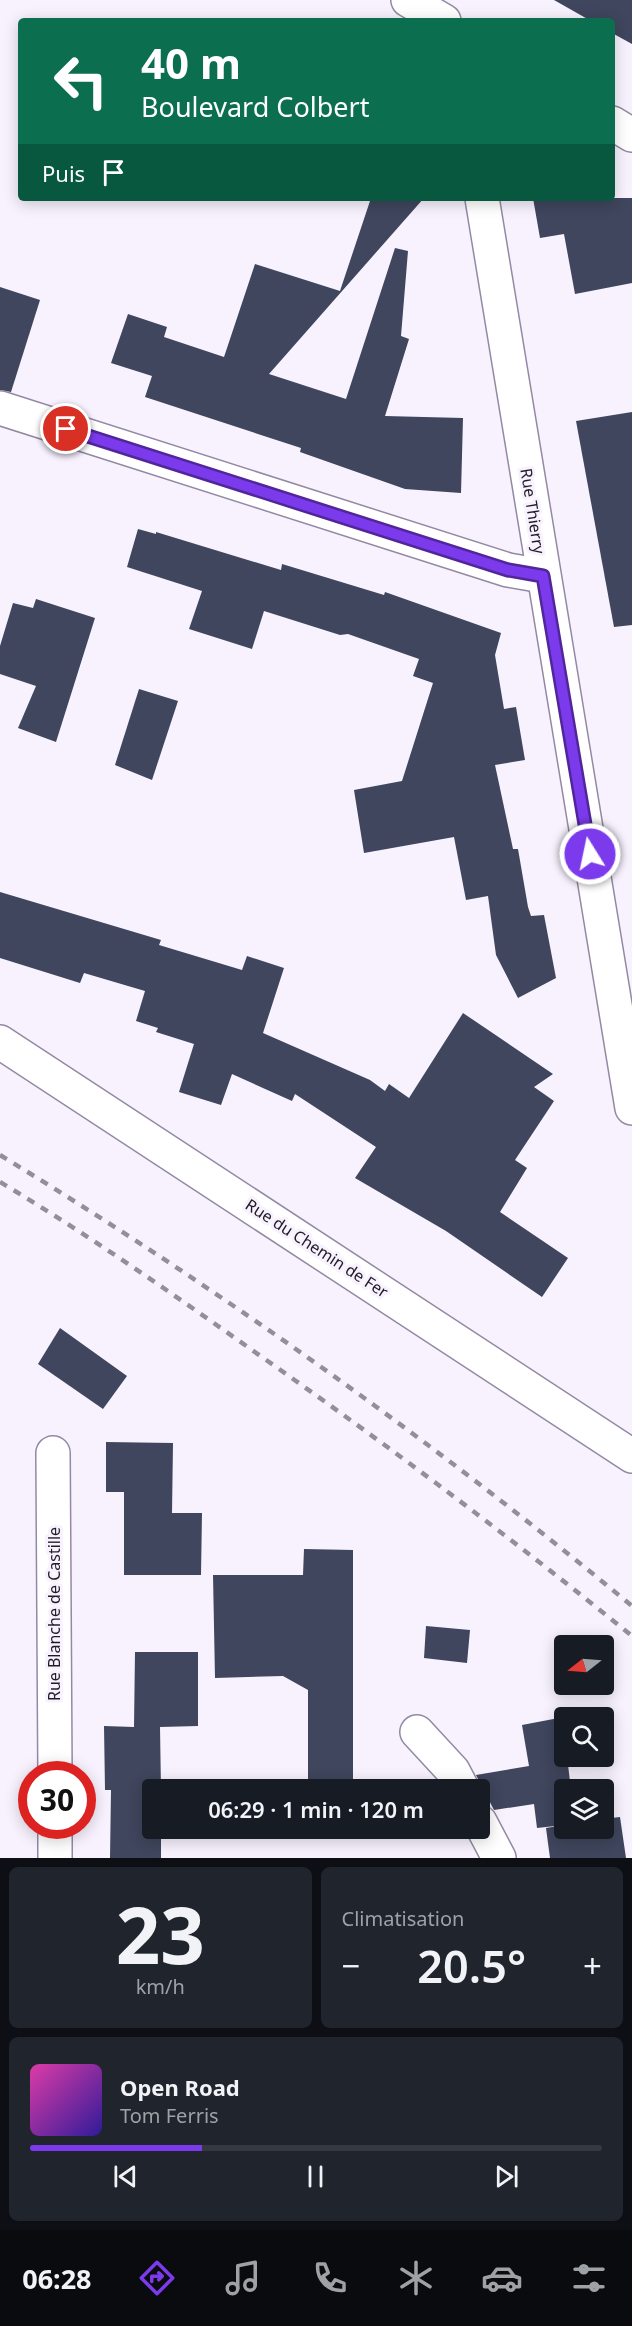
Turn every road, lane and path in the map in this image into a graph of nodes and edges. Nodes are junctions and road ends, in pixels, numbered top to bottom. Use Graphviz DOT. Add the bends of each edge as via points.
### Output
graph roads {
  1 [pos="408,0"];
  2 [pos="439,18"];
  3 [pos="615,125"];
  4 [pos="632,135"];
  5 [pos="482,201"];
  6 [pos="0,408"];
  7 [pos="543,576"];
  8 [pos="0,1042"];
  9 [pos="632,1108"];
  10 [pos="53,1453"];
  11 [pos="632,1456"];
  12 [pos="417,1732"];
  13 [pos="55,1761"];
  14 [pos="457,1779"];
  15 [pos="55,1839"];
  16 [pos="489,1839"];
  17 [pos="56,1858"];
  18 [pos="499,1858"];
  1 -- 2 [label="street"];
  3 -- 4 [label="street"];
  5 -- 7 [label="street, Rue Thierry"];
  6 -- 7 [label="street" via="508,570"];
  7 -- 9 [label="street, Rue Thierry"];
  8 -- 11 [label="street, Rue du Chemin de Fer"];
  10 -- 13 [label="street, Rue Blanche de Castille"];
  12 -- 14 [label="street"];
  15 -- 17 [label="street"];
  16 -- 18 [label="street"];
}
